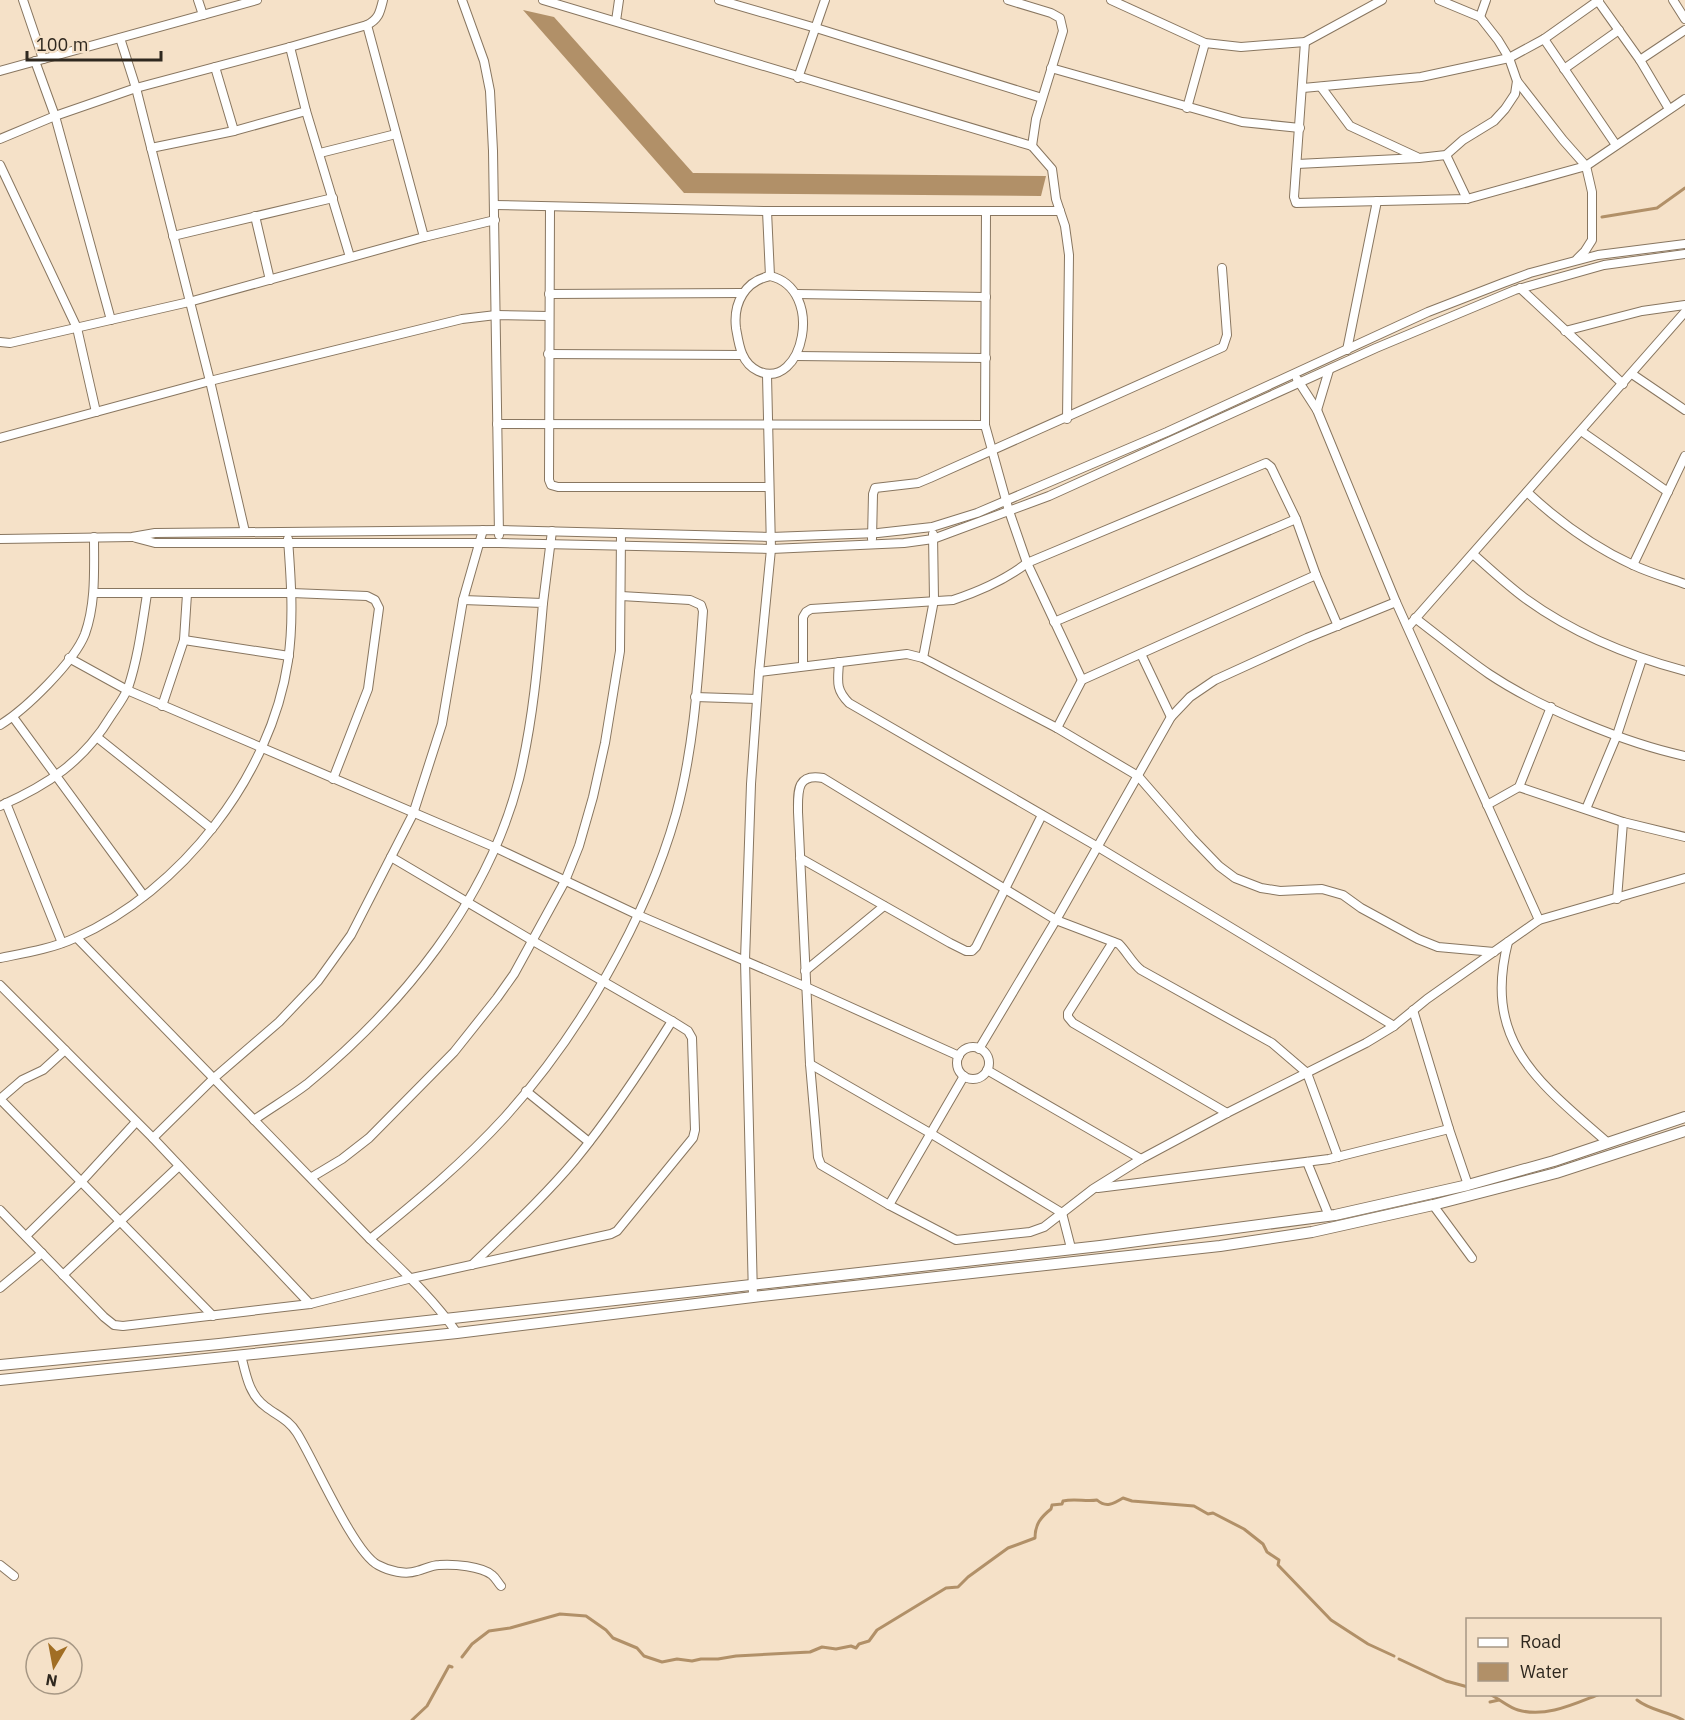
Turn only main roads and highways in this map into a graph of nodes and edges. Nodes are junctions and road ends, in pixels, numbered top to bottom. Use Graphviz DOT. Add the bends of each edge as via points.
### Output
graph roads {
  1 [pos="1685,1117"];
  2 [pos="1685,1131"];
  3 [pos="0,1365"];
  4 [pos="0,1380"];
  1 -- 3 [label="main road" via="1468,1185 1329,1216 448,1319"];
  2 -- 4 [label="main road" via="1556,1173 1433,1205 1312,1232 1220,1246 457,1333"];
}
